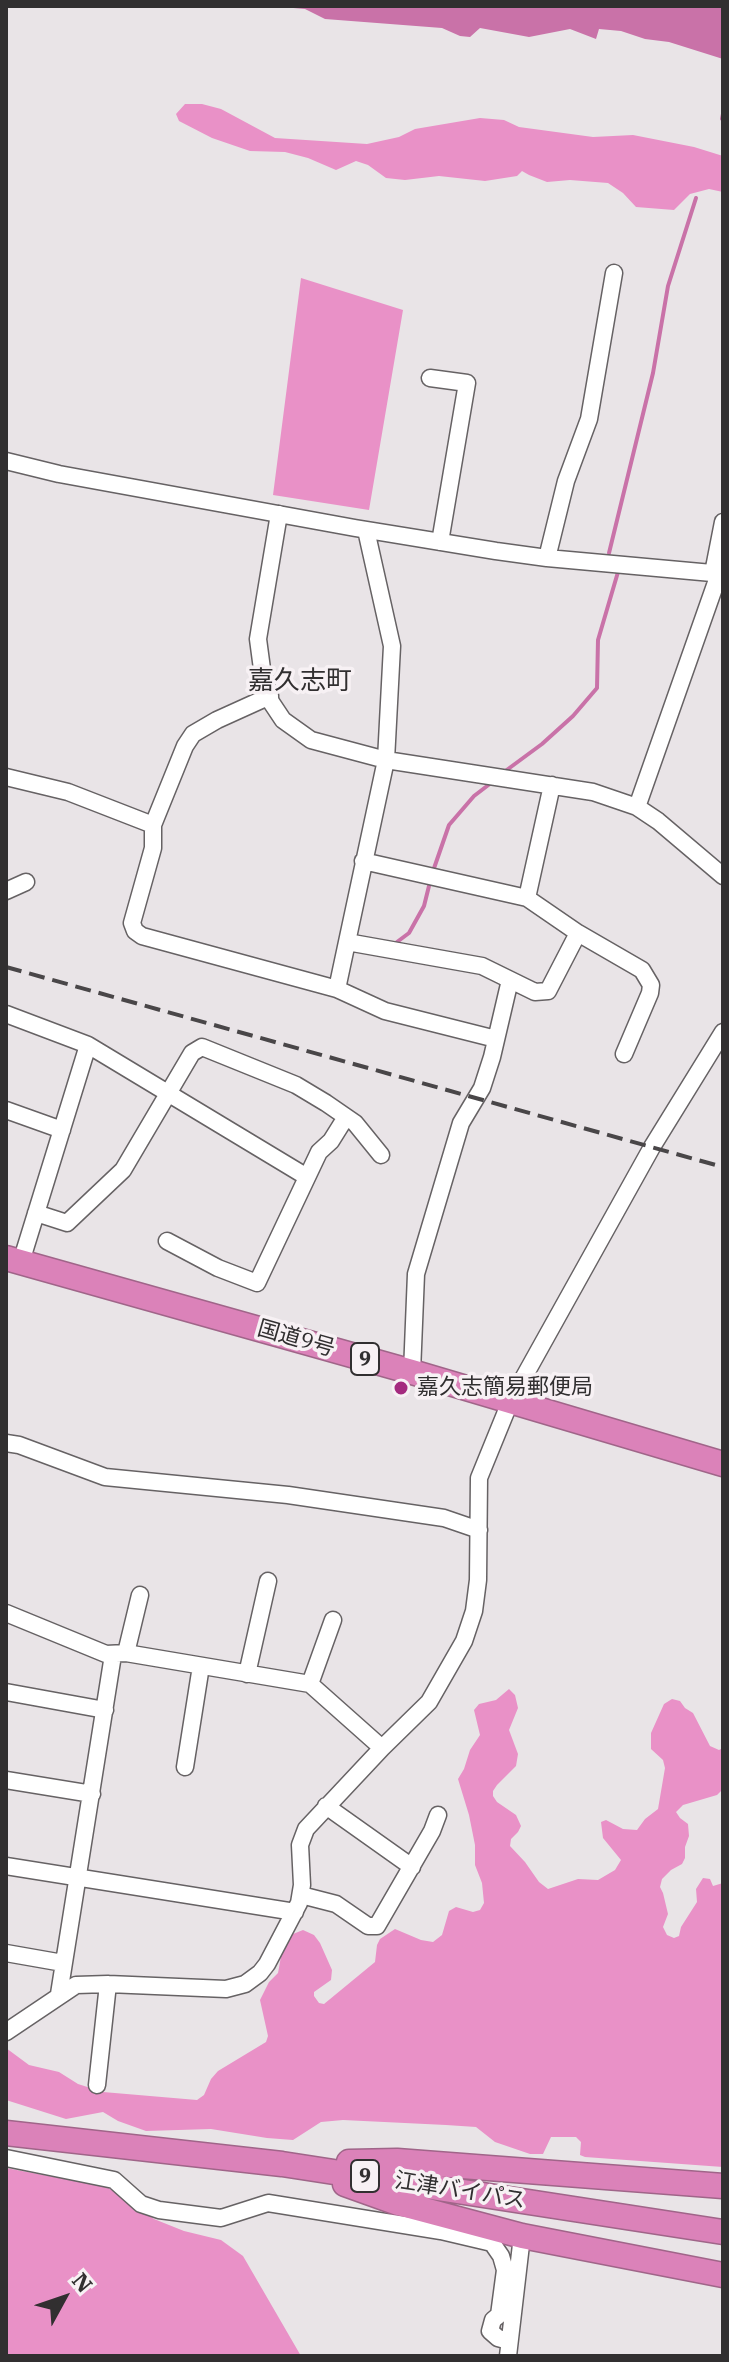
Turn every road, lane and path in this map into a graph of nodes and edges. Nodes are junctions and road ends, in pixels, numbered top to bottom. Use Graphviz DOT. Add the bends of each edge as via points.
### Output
graph roads {
  1 [pos="614,273"];
  2 [pos="430,378"];
  3 [pos="6,461"];
  4 [pos="279,514"];
  5 [pos="723,522"];
  6 [pos="366,530"];
  7 [pos="440,542"];
  8 [pos="547,558"];
  9 [pos="718,574"];
  10 [pos="270,696"];
  11 [pos="386,760"];
  12 [pos="6,777"];
  13 [pos="552,785"];
  14 [pos="637,807"];
  15 [pos="153,825"];
  16 [pos="363,861"];
  17 [pos="723,876"];
  18 [pos="26,882"];
  19 [pos="6,891"];
  20 [pos="527,898"];
  21 [pos="578,933"];
  22 [pos="347,942"];
  23 [pos="510,980"];
  24 [pos="337,989"];
  25 [pos="6,1014"];
  26 [pos="723,1032"];
  27 [pos="496,1039"];
  28 [pos="88,1045"];
  29 [pos="624,1054"];
  30 [pos="168,1093"];
  31 [pos="6,1110"];
  32 [pos="346,1117"];
  33 [pos="62,1130"];
  34 [pos="381,1155"];
  35 [pos="307,1177"];
  36 [pos="36,1213"];
  37 [pos="167,1241"];
  38 [pos="14,1260"];
  39 [pos="412,1372"];
  40 [pos="510,1402"];
  41 [pos="6,1443"];
  42 [pos="723,1464"];
  43 [pos="479,1530"];
  44 [pos="268,1581"];
  45 [pos="140,1595"];
  46 [pos="6,1613"];
  47 [pos="333,1620"];
  48 [pos="119,1654"];
  49 [pos="201,1666"];
  50 [pos="247,1674"];
  51 [pos="310,1684"];
  52 [pos="6,1692"];
  53 [pos="105,1710"];
  54 [pos="382,1748"];
  55 [pos="185,1767"];
  56 [pos="6,1780"];
  57 [pos="92,1794"];
  58 [pos="326,1806"];
  59 [pos="438,1815"];
  60 [pos="6,1866"];
  61 [pos="412,1867"];
  62 [pos="78,1877"];
  63 [pos="301,1895"];
  64 [pos="295,1912"];
  65 [pos="6,1953"];
  66 [pos="63,1963"];
  67 [pos="108,1984"];
  68 [pos="59,1994"];
  69 [pos="6,2032"];
  70 [pos="97,2085"];
  71 [pos="6,2133"];
  72 [pos="6,2158"];
  73 [pos="282,2164"];
  74 [pos="723,2186"];
  75 [pos="723,2232"];
  76 [pos="522,2236"];
  77 [pos="723,2275"];
  78 [pos="508,2348"];
  1 -- 8 [label="street" via="589,419 566,481"];
  2 -- 7 [label="street" via="467,383"];
  3 -- 4 [label="street"];
  4 -- 6 [label="street"];
  4 -- 10 [label="street" via="258,639"];
  5 -- 9 [label="street"];
  6 -- 7 [label="street"];
  6 -- 11 [label="street" via="392,646"];
  7 -- 8 [label="street"];
  8 -- 9 [label="street"];
  9 -- 14 [label="street"];
  10 -- 11 [label="street" via="283,720 311,740"];
  10 -- 15 [label="street" via="193,734"];
  11 -- 13 [label="street"];
  11 -- 16 [label="street"];
  12 -- 15 [label="street" via="68,792"];
  13 -- 14 [label="street"];
  13 -- 20 [label="street"];
  14 -- 17 [label="street"];
  15 -- 24 [label="street" via="153,848 132,923 135,931"];
  16 -- 20 [label="street"];
  16 -- 22 [label="street"];
  18 -- 19 [label="street"];
  20 -- 21 [label="street"];
  21 -- 23 [label="street" via="548,991 535,992"];
  21 -- 29 [label="street" via="642,970 651,985"];
  22 -- 23 [label="street" via="482,966"];
  22 -- 24 [label="street"];
  23 -- 27 [label="street"];
  24 -- 27 [label="street" via="385,1011"];
  25 -- 28 [label="street"];
  26 -- 40 [label="street" via="652,1147"];
  27 -- 39 [label="street" via="482,1088 461,1123 416,1274"];
  28 -- 30 [label="street"];
  28 -- 33 [label="street"];
  30 -- 32 [label="street" via="192,1053 202,1047 296,1085"];
  30 -- 35 [label="street"];
  30 -- 36 [label="street" via="123,1170 67,1223"];
  31 -- 33 [label="street"];
  32 -- 34 [label="street"];
  32 -- 35 [label="street"];
  33 -- 36 [label="street"];
  35 -- 37 [label="street" via="257,1283"];
  36 -- 38 [label="street"];
  38 -- 39 [label="highway, 国道9号 / 9"];
  39 -- 40 [label="highway, 国道9号 / 9"];
  40 -- 42 [label="highway, 国道9号 / 9"];
  40 -- 43 [label="street" via="479,1478"];
  41 -- 43 [label="street" via="105,1477 288,1495 444,1518"];
  43 -- 54 [label="street" via="474,1611 464,1641 429,1702"];
  44 -- 50 [label="street"];
  45 -- 48 [label="street"];
  46 -- 48 [label="street"];
  47 -- 51 [label="street"];
  48 -- 49 [label="street"];
  48 -- 53 [label="street"];
  49 -- 50 [label="street"];
  49 -- 55 [label="street"];
  50 -- 51 [label="street"];
  51 -- 54 [label="street"];
  52 -- 53 [label="street"];
  53 -- 57 [label="street"];
  54 -- 58 [label="street"];
  56 -- 57 [label="street"];
  57 -- 62 [label="street"];
  58 -- 61 [label="street"];
  58 -- 63 [label="street" via="302,1836"];
  59 -- 61 [label="street"];
  60 -- 62 [label="street"];
  61 -- 63 [label="street" via="374,1927 336,1904"];
  62 -- 64 [label="street"];
  62 -- 66 [label="street"];
  63 -- 64 [label="street"];
  64 -- 67 [label="street" via="267,1964 237,1987"];
  65 -- 66 [label="street"];
  66 -- 68 [label="street"];
  67 -- 68 [label="street" via="76,1985"];
  67 -- 70 [label="street"];
  68 -- 69 [label="street"];
  71 -- 73 [label="highway, 江津バイパス / 9"];
  72 -- 78 [label="street" via="114,2180 141,2204 159,2210 221,2218 268,2203 492,2243 505,2270 499,2315 490,2331"];
  73 -- 74 [label="highway, 9" via="397,2161"];
  73 -- 75 [label="highway, 江津バイパス / 9"];
  73 -- 76 [label="highway, 9" via="398,2203"];
  76 -- 77 [label="highway, 9"];
  76 -- 78 [label="street"];
}
